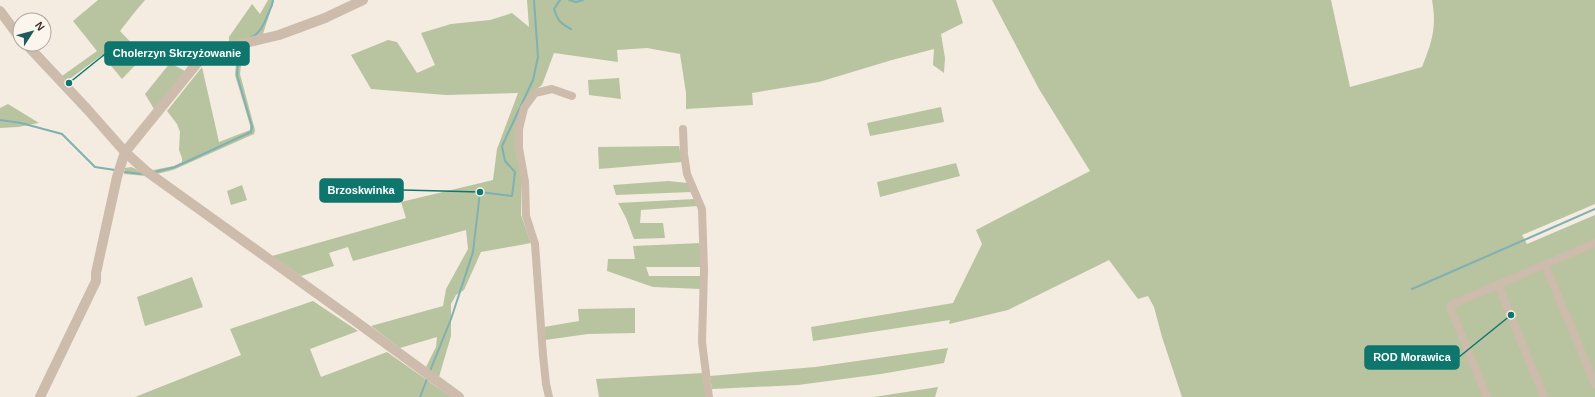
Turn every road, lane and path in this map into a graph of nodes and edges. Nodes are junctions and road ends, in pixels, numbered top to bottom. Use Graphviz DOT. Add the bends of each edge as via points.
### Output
graph roads {
  1 [pos="363,0"];
  2 [pos="0,11"];
  3 [pos="12,27"];
  4 [pos="34,52"];
  5 [pos="572,96"];
  6 [pos="683,129"];
  7 [pos="125,152"];
  8 [pos="1594,245"];
  9 [pos="1545,264"];
  10 [pos="1498,285"];
  11 [pos="1595,384"];
  12 [pos="40,397"];
  13 [pos="459,397"];
  14 [pos="550,397"];
  15 [pos="709,397"];
  16 [pos="1487,397"];
  17 [pos="1544,397"];
  1 -- 7 [label="street" via="279,35 220,49 208,55 198,62"];
  2 -- 3 [label="street"];
  4 -- 7 [label="street"];
  5 -- 14 [label="street" via="552,90 535,93 524,108 518,129 525,182 526,216 535,244 543,355"];
  6 -- 15 [label="street" via="687,174 702,209 702,342"];
  7 -- 12 [label="street" via="117,177 96,281"];
  7 -- 13 [label="street" via="146,171"];
  8 -- 9 [label="street"];
  9 -- 10 [label="street"];
  9 -- 11 [label="street"];
  10 -- 16 [label="street" via="1450,307"];
  10 -- 17 [label="street"];
}
